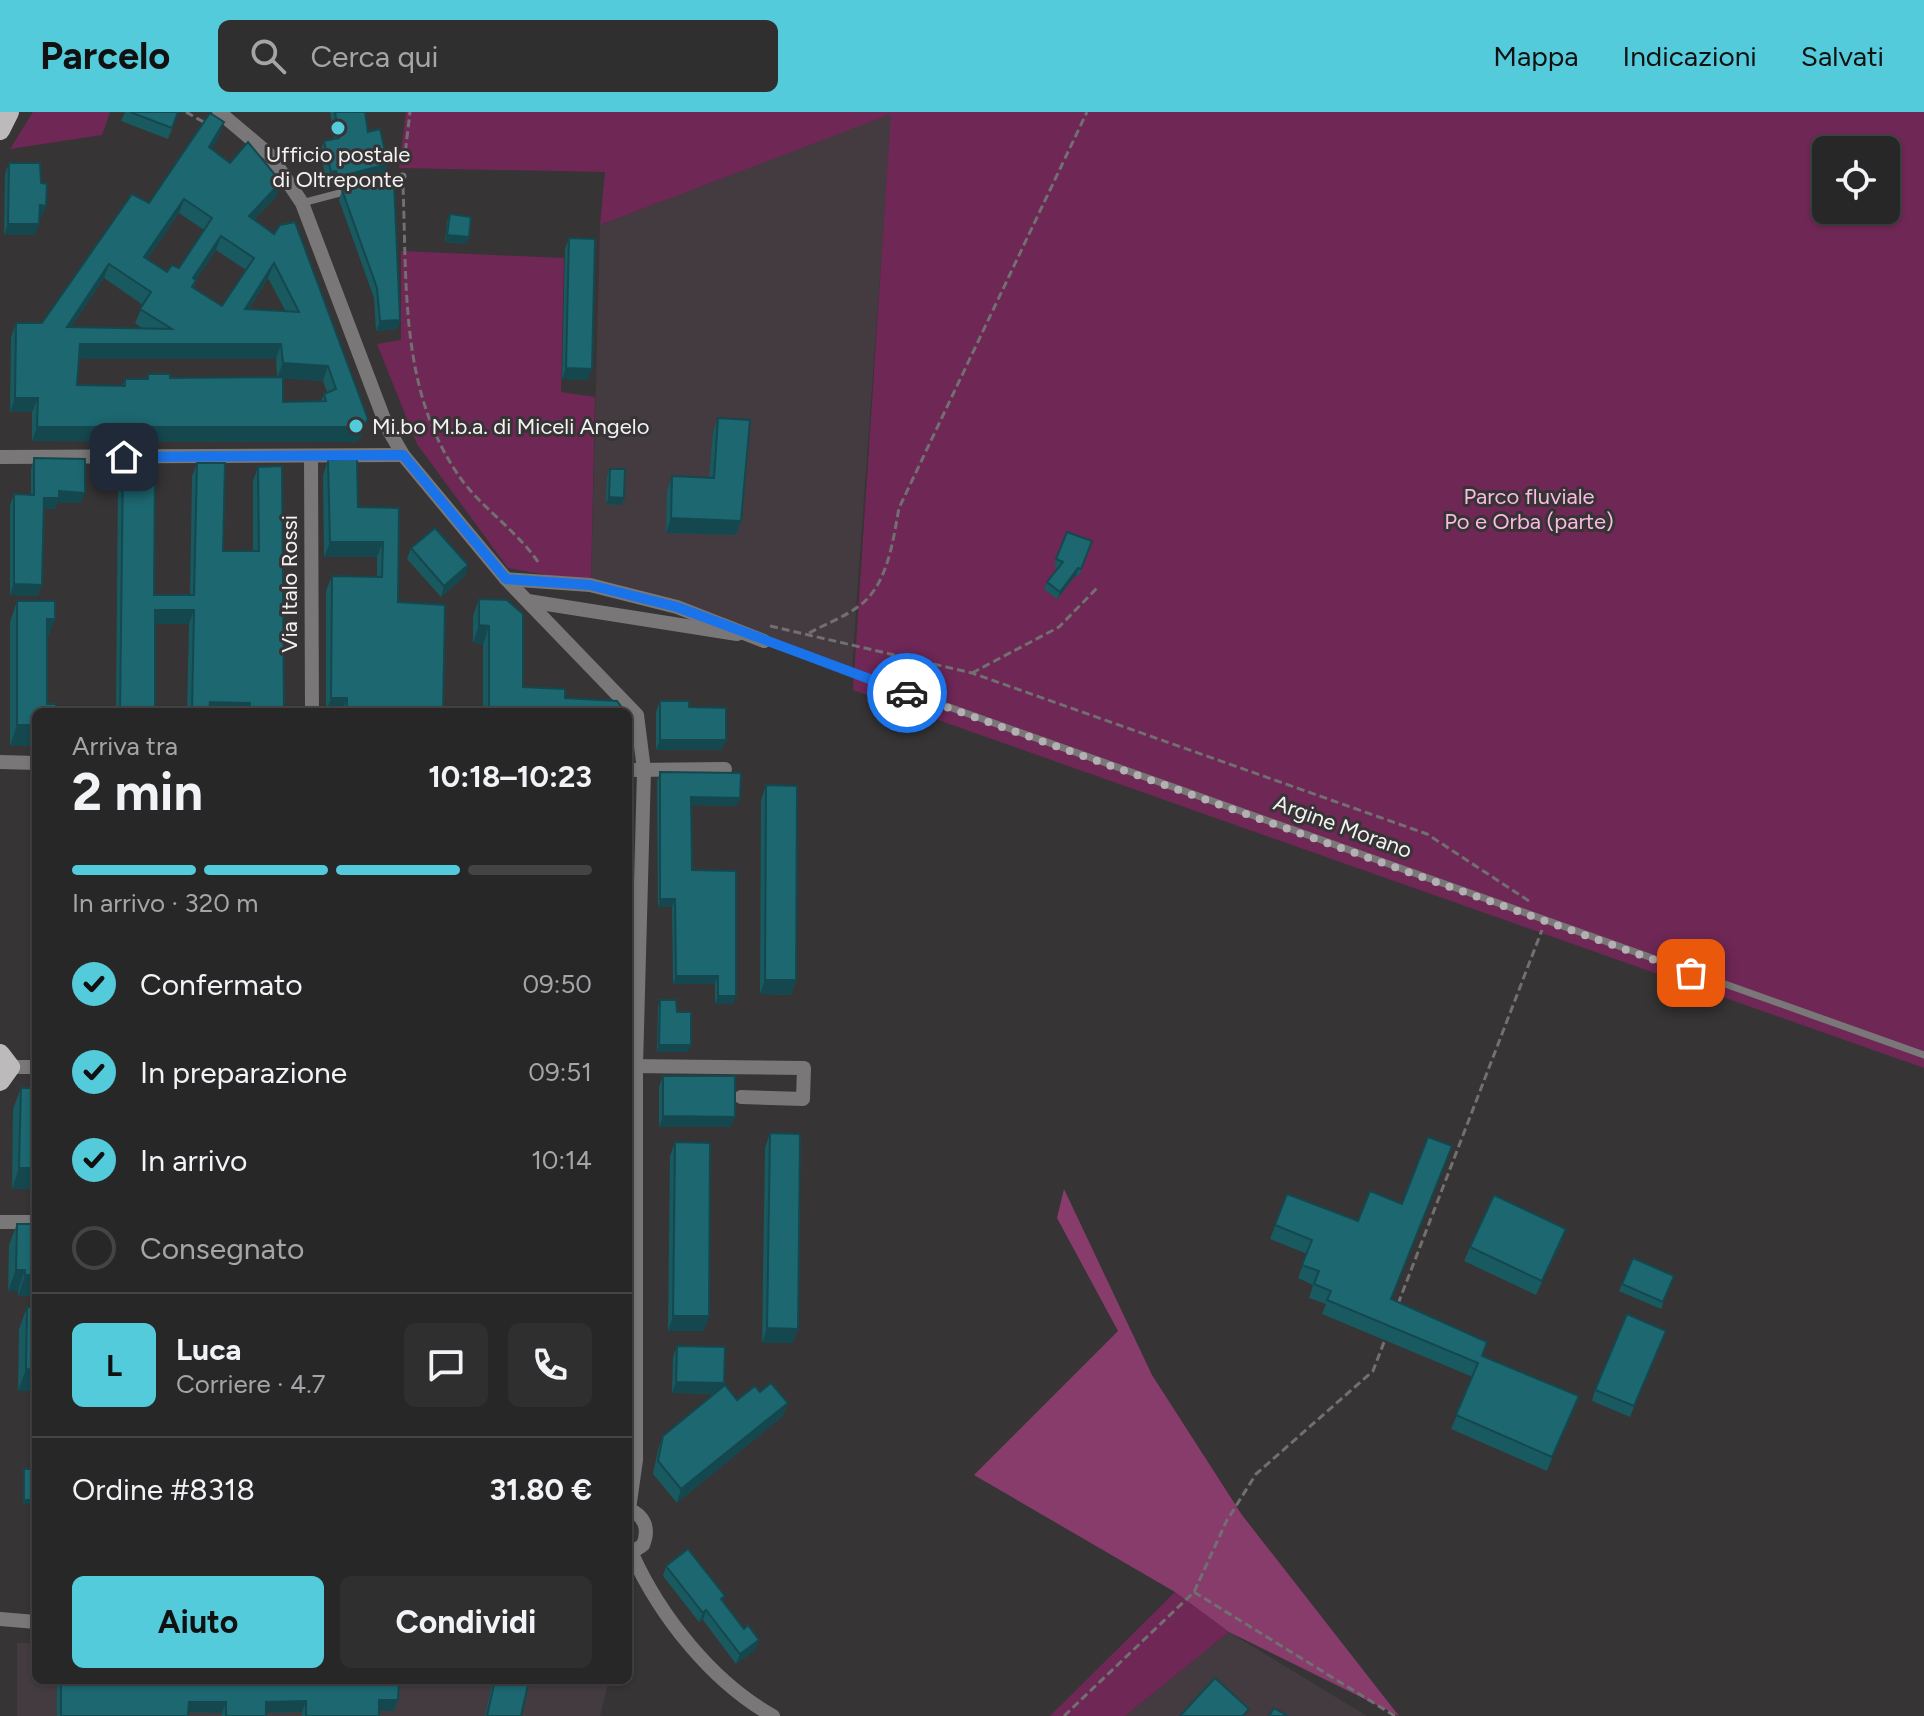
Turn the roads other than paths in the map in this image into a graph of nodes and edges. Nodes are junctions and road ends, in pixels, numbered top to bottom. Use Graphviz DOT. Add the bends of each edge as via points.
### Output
graph roads {
  1 [pos="9,112"];
  2 [pos="219,112"];
  3 [pos="0,130"];
  4 [pos="403,176"];
  5 [pos="374,184"];
  6 [pos="360,187"];
  7 [pos="302,203"];
  8 [pos="403,455"];
  9 [pos="311,456"];
  10 [pos="0,457"];
  11 [pos="506,579"];
  12 [pos="528,601"];
  13 [pos="747,635"];
  14 [pos="764,641"];
  15 [pos="312,708"];
  16 [pos="630,708"];
  17 [pos="632,710"];
  18 [pos="0,762"];
  19 [pos="32,763"];
  20 [pos="725,769"];
  21 [pos="632,770"];
  22 [pos="644,770"];
  23 [pos="1924,1055"];
  24 [pos="632,1066"];
  25 [pos="3,1067"];
  26 [pos="32,1067"];
  27 [pos="741,1097"];
  28 [pos="0,1222"];
  29 [pos="32,1222"];
  30 [pos="632,1314"];
  31 [pos="632,1484"];
  32 [pos="632,1511"];
  33 [pos="632,1553"];
  34 [pos="632,1558"];
  35 [pos="0,1619"];
  36 [pos="32,1622"];
  37 [pos="773,1716"];
  1 -- 3 [label="main road"];
  2 -- 7 [label="street" via="270,155"];
  4 -- 5 [label="lane"];
  6 -- 7 [label="lane"];
  7 -- 8 [label="street" via="387,427"];
  8 -- 9 [label="street"];
  8 -- 11 [label="street"];
  9 -- 10 [label="street"];
  9 -- 15 [label="street, Via Italo Rossi"];
  11 -- 12 [label="street"];
  11 -- 13 [label="street, Argine Morano" via="590,585 677,607"];
  12 -- 13 [label="street, Argine Morano"];
  12 -- 16 [label="street"];
  13 -- 14 [label="street, Argine Morano"];
  14 -- 23 [label="lane, Argine Morano"];
  17 -- 22 [label="street"];
  18 -- 19 [label="street"];
  20 -- 22 [label="street"];
  21 -- 22 [label="street"];
  22 -- 24 [label="street"];
  24 -- 27 [label="street" via="804,1068 803,1099"];
  24 -- 30 [label="street"];
  25 -- 26 [label="street"];
  28 -- 29 [label="street"];
  30 -- 31 [label="street"];
  32 -- 33 [label="street" via="647,1530 643,1545"];
  34 -- 37 [label="street" via="645,1584 702,1657"];
  35 -- 36 [label="street"];
}
